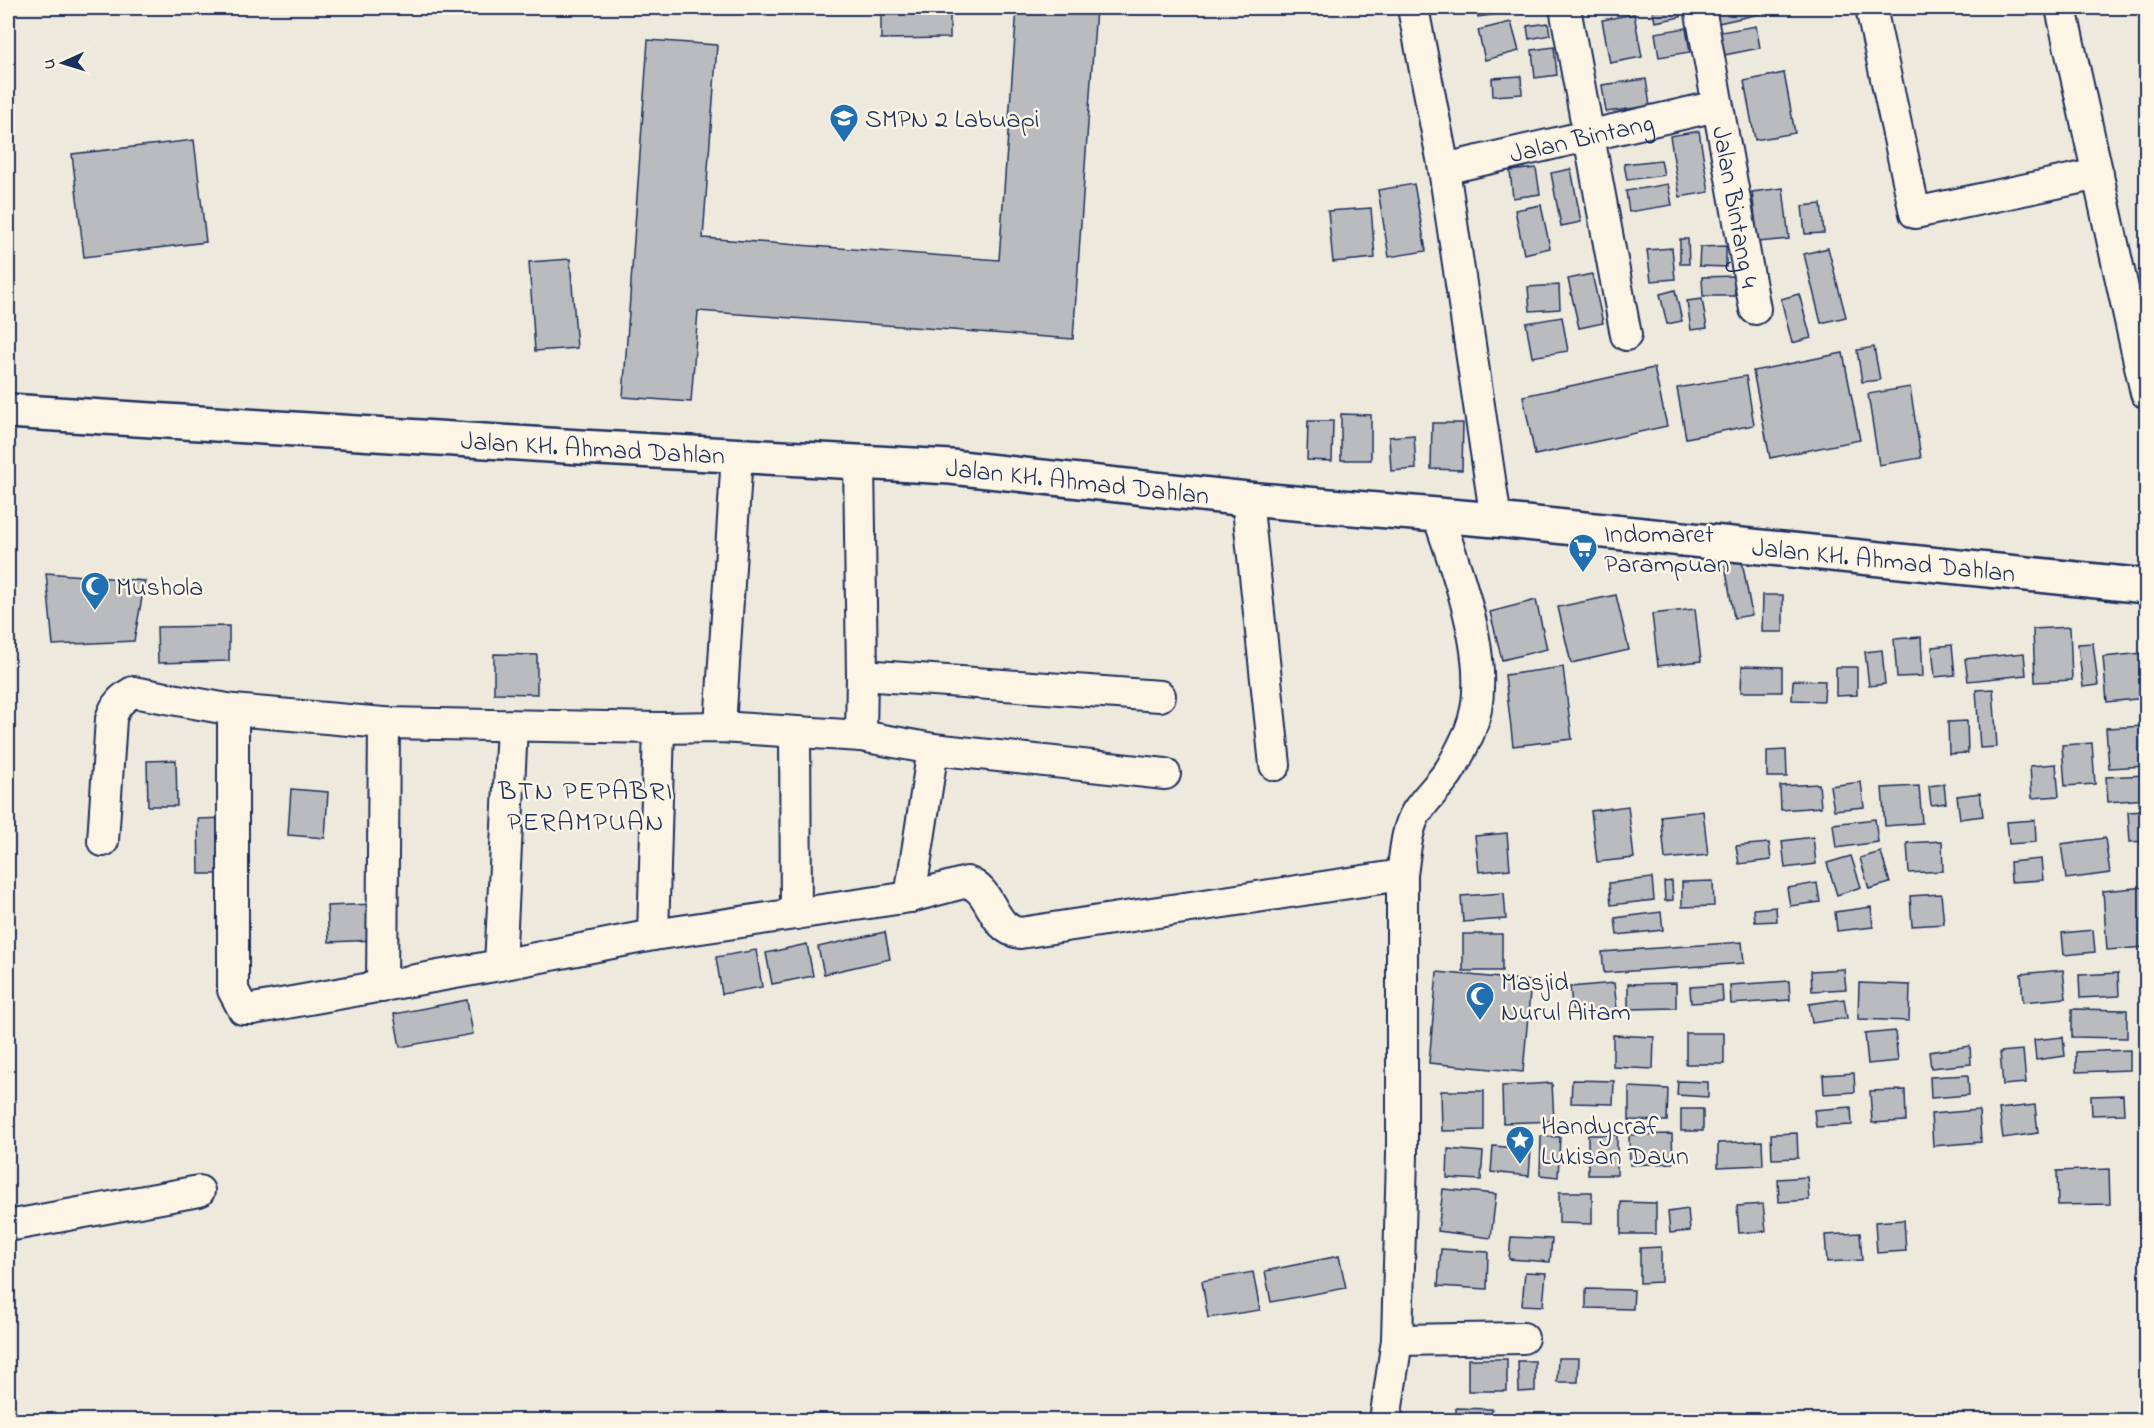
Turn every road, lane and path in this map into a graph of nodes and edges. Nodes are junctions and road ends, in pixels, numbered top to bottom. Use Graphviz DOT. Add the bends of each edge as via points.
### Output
graph roads {
  1 [pos="1413,8"];
  2 [pos="1565,8"];
  3 [pos="1700,8"];
  4 [pos="1871,8"];
  5 [pos="2061,8"];
  6 [pos="1717,106"];
  7 [pos="1588,135"];
  8 [pos="1444,169"];
  9 [pos="2098,174"];
  10 [pos="1755,309"];
  11 [pos="1626,335"];
  12 [pos="2146,393"];
  13 [pos="8,411"];
  14 [pos="737,455"];
  15 [pos="859,461"];
  16 [pos="1247,499"];
  17 [pos="1438,515"];
  18 [pos="1496,520"];
  19 [pos="2146,586"];
  20 [pos="862,675"];
  21 [pos="1160,696"];
  22 [pos="233,710"];
  23 [pos="384,723"];
  24 [pos="512,727"];
  25 [pos="720,727"];
  26 [pos="659,729"];
  27 [pos="795,732"];
  28 [pos="861,736"];
  29 [pos="933,749"];
  30 [pos="1275,765"];
  31 [pos="1165,774"];
  32 [pos="103,841"];
  33 [pos="1402,875"];
  34 [pos="910,897"];
  35 [pos="796,914"];
  36 [pos="653,935"];
  37 [pos="500,965"];
  38 [pos="382,987"];
  39 [pos="199,1191"];
  40 [pos="8,1226"];
  41 [pos="1523,1338"];
  42 [pos="1397,1340"];
  43 [pos="1385,1420"];
  1 -- 8 [label="street"];
  2 -- 7 [label="street"];
  3 -- 6 [label="street, Jalan Bintang 4"];
  4 -- 9 [label="street" via="1915,213"];
  5 -- 9 [label="street"];
  6 -- 7 [label="street, Jalan Bintang"];
  6 -- 10 [label="street, Jalan Bintang 4"];
  7 -- 8 [label="street, Jalan Bintang"];
  7 -- 11 [label="street"];
  8 -- 18 [label="street"];
  9 -- 12 [label="street"];
  13 -- 14 [label="street, Jalan KH. Ahmad Dahlan"];
  14 -- 15 [label="street, Jalan KH. Ahmad Dahlan"];
  14 -- 25 [label="street"];
  15 -- 16 [label="street, Jalan KH. Ahmad Dahlan" via="951,466"];
  15 -- 20 [label="street"];
  16 -- 17 [label="street, Jalan KH. Ahmad Dahlan"];
  16 -- 30 [label="street"];
  17 -- 18 [label="street, Jalan KH. Ahmad Dahlan"];
  17 -- 33 [label="street" via="1461,586 1479,664 1476,706 1470,731 1448,772 1415,814"];
  18 -- 19 [label="street, Jalan KH. Ahmad Dahlan"];
  20 -- 21 [label="street"];
  20 -- 28 [label="street"];
  22 -- 23 [label="street"];
  22 -- 32 [label="street" via="133,692 123,697 114,707 111,719"];
  22 -- 38 [label="street" via="233,990 238,1000 243,1009 253,1010"];
  23 -- 24 [label="street"];
  23 -- 38 [label="street"];
  24 -- 26 [label="street"];
  24 -- 37 [label="street"];
  25 -- 26 [label="street"];
  25 -- 27 [label="street"];
  26 -- 36 [label="street"];
  27 -- 28 [label="street"];
  27 -- 35 [label="street"];
  28 -- 29 [label="street"];
  29 -- 31 [label="street"];
  29 -- 34 [label="street"];
  33 -- 34 [label="street" via="1020,933 1003,926 979,888 967,882"];
  33 -- 42 [label="street" via="1402,1155"];
  34 -- 35 [label="street"];
  35 -- 36 [label="street"];
  36 -- 37 [label="street"];
  37 -- 38 [label="street"];
  39 -- 40 [label="street"];
  41 -- 42 [label="street"];
  42 -- 43 [label="street"];
}
